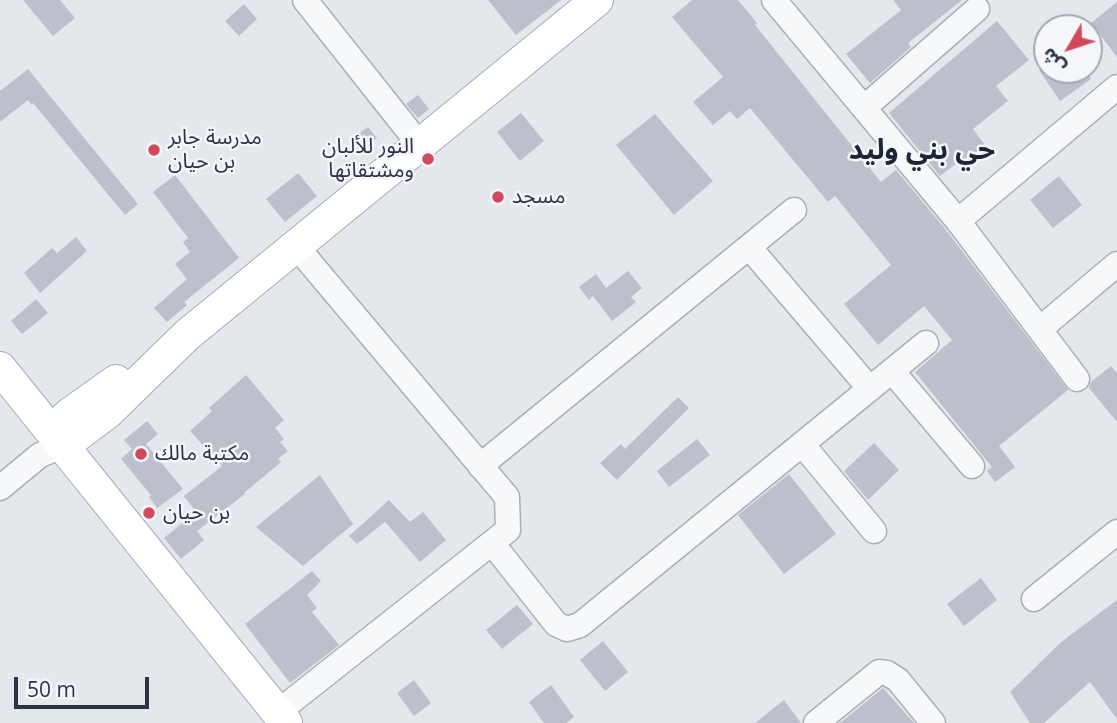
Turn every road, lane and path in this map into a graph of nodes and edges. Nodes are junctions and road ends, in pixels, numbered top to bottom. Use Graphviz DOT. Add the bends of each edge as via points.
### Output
graph roads {
  1 [pos="305,0"];
  2 [pos="597,0"];
  3 [pos="774,0"];
  4 [pos="977,9"];
  5 [pos="1117,86"];
  6 [pos="865,107"];
  7 [pos="419,144"];
  8 [pos="794,210"];
  9 [pos="958,221"];
  10 [pos="296,246"];
  11 [pos="749,247"];
  12 [pos="1117,264"];
  13 [pos="1040,329"];
  14 [pos="926,344"];
  15 [pos="0,368"];
  16 [pos="892,370"];
  17 [pos="1077,379"];
  18 [pos="870,389"];
  19 [pos="99,406"];
  20 [pos="47,436"];
  21 [pos="802,444"];
  22 [pos="480,466"];
  23 [pos="972,466"];
  24 [pos="90,478"];
  25 [pos="0,488"];
  26 [pos="874,531"];
  27 [pos="1117,532"];
  28 [pos="492,543"];
  29 [pos="1034,599"];
  30 [pos="282,718"];
  31 [pos="816,723"];
  32 [pos="933,723"];
  1 -- 7 [label="street"];
  2 -- 7 [label="main road"];
  3 -- 6 [label="street"];
  4 -- 6 [label="street"];
  5 -- 9 [label="street"];
  6 -- 9 [label="street"];
  7 -- 10 [label="main road"];
  8 -- 11 [label="street"];
  9 -- 13 [label="street"];
  10 -- 19 [label="main road"];
  10 -- 22 [label="street"];
  11 -- 18 [label="street"];
  11 -- 22 [label="street"];
  12 -- 13 [label="street"];
  13 -- 17 [label="street"];
  14 -- 16 [label="street"];
  15 -- 20 [label="main road"];
  16 -- 18 [label="street"];
  16 -- 23 [label="street"];
  18 -- 21 [label="street"];
  19 -- 20 [label="main road"];
  19 -- 20 [label="main road" via="63,406"];
  19 -- 24 [label="main road"];
  20 -- 24 [label="main road"];
  20 -- 25 [label="street"];
  21 -- 26 [label="street"];
  21 -- 28 [label="street" via="580,625 567,629 556,624"];
  22 -- 28 [label="street" via="507,497 508,530"];
  24 -- 30 [label="main road"];
  27 -- 29 [label="street"];
  28 -- 30 [label="street"];
  31 -- 32 [label="street" via="879,672 898,680"];
}
